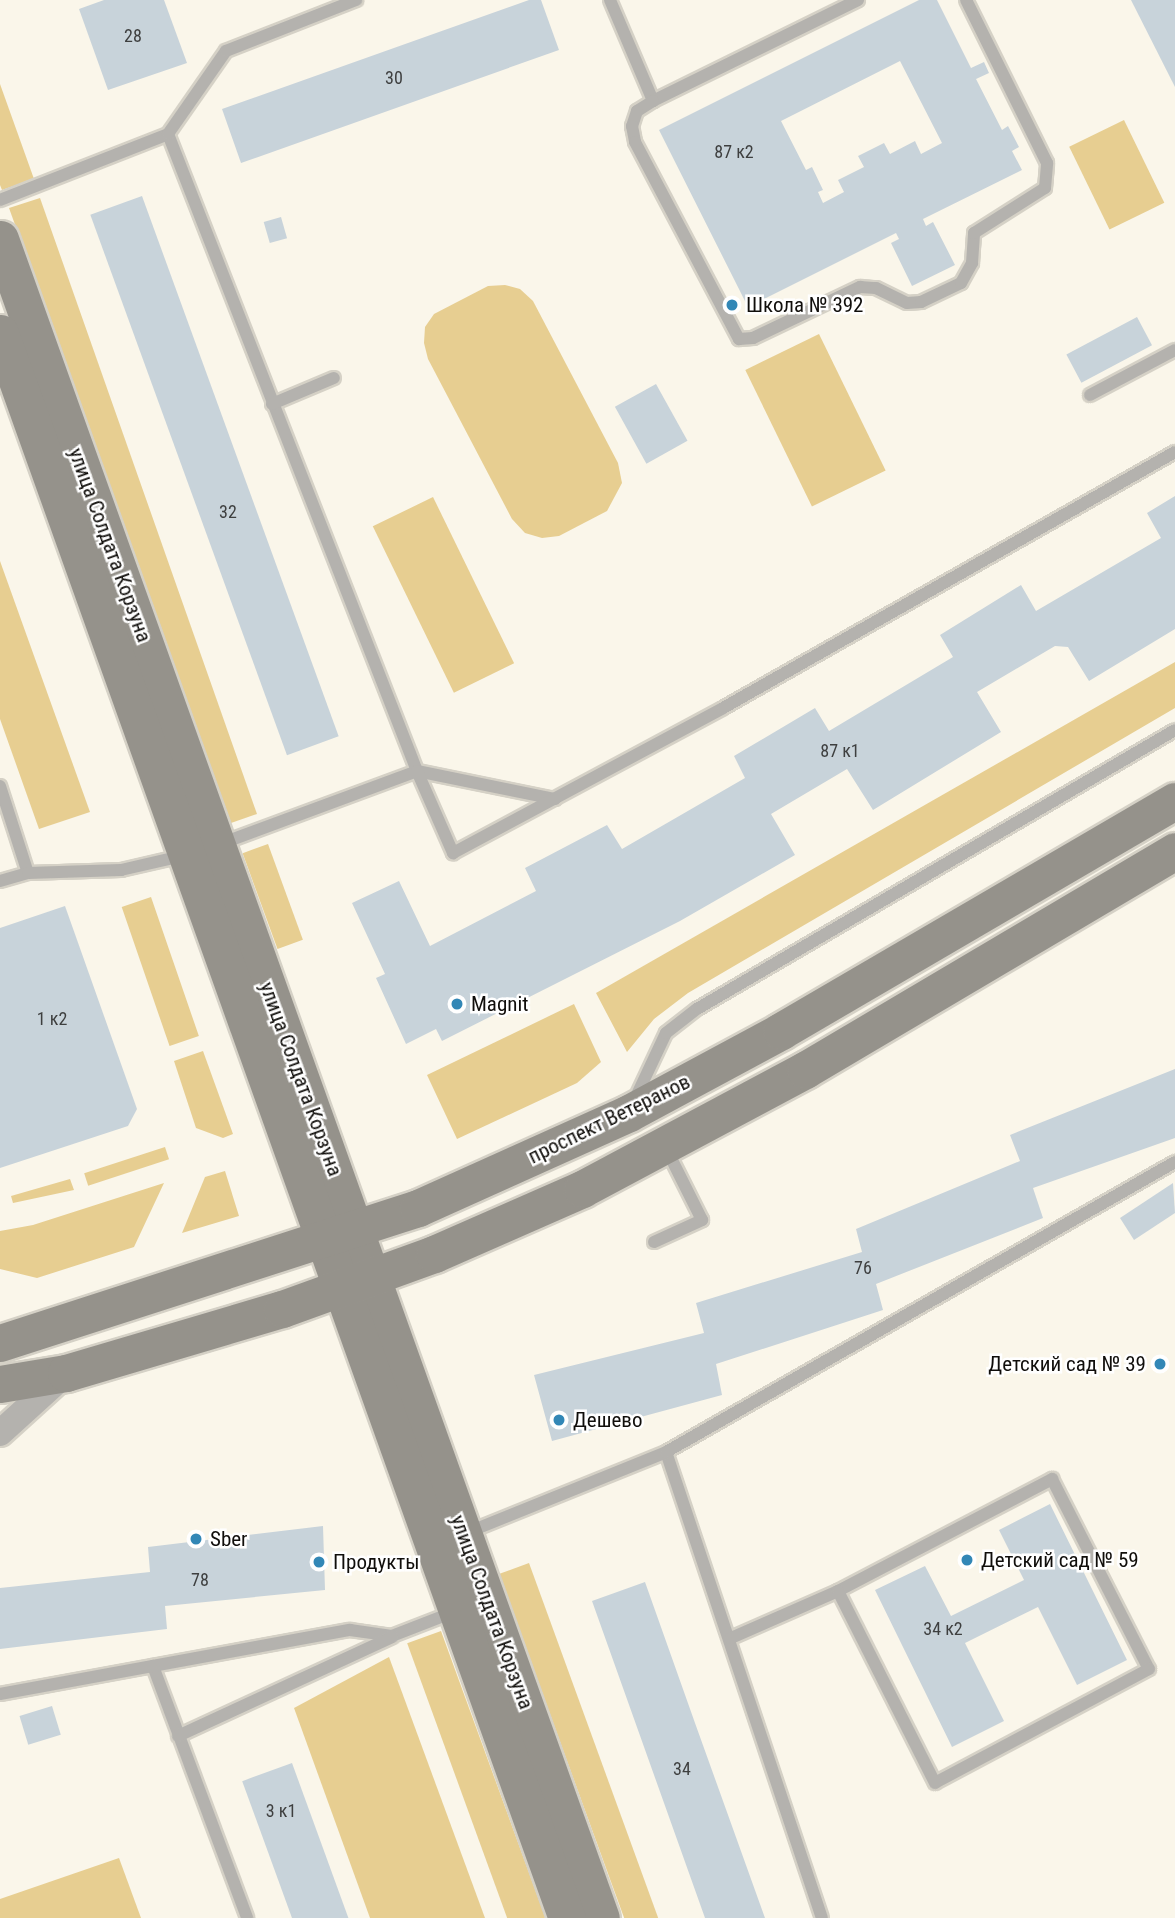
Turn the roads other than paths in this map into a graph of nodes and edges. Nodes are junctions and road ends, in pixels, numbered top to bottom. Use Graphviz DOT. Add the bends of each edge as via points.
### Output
graph roads {
  1 [pos="356,0"];
  2 [pos="610,0"];
  3 [pos="858,0"];
  4 [pos="966,0"];
  5 [pos="653,101"];
  6 [pos="168,134"];
  7 [pos="0,200"];
  8 [pos="1,244"];
  9 [pos="0,333"];
  10 [pos="1175,350"];
  11 [pos="334,378"];
  12 [pos="1090,395"];
  13 [pos="272,404"];
  14 [pos="1175,452"];
  15 [pos="1175,730"];
  16 [pos="417,771"];
  17 [pos="0,786"];
  18 [pos="555,799"];
  19 [pos="1175,801"];
  20 [pos="6,823"];
  21 [pos="202,850"];
  22 [pos="1175,851"];
  23 [pos="28,873"];
  24 [pos="0,881"];
  25 [pos="629,1113"];
  26 [pos="666,1147"];
  27 [pos="1175,1162"];
  28 [pos="340,1235"];
  29 [pos="654,1242"];
  30 [pos="357,1282"];
  31 [pos="0,1343"];
  32 [pos="66,1373"];
  33 [pos="0,1384"];
  34 [pos="0,1433"];
  35 [pos="666,1452"];
  36 [pos="449,1540"];
  37 [pos="838,1591"];
  38 [pos="472,1605"];
  39 [pos="392,1636"];
  40 [pos="731,1638"];
  41 [pos="153,1666"];
  42 [pos="0,1695"];
  43 [pos="178,1737"];
  44 [pos="247,1918"];
  45 [pos="567,1918"];
  46 [pos="601,1918"];
  47 [pos="822,1918"];
  1 -- 6 [label="lane" via="226,51"];
  2 -- 5 [label="lane"];
  3 -- 5 [label="lane"];
  4 -- 5 [label="lane" via="1047,163 1048,176 1036,196 974,233 972,263 961,283 921,302 907,303 876,288 860,287 753,338 739,340 635,142 632,126 637,111"];
  6 -- 7 [label="lane"];
  6 -- 13 [label="lane"];
  8 -- 21 [label="street, улица Солдата Корзуна"];
  9 -- 21 [label="street, улица Солдата Корзуна"];
  10 -- 12 [label="lane"];
  11 -- 13 [label="lane"];
  13 -- 16 [label="lane"];
  14 -- 18 [label="lane"];
  15 -- 25 [label="lane" via="697,1009 666,1033"];
  16 -- 18 [label="lane"];
  16 -- 18 [label="lane" via="453,853"];
  16 -- 21 [label="lane"];
  17 -- 20 [label="lane"];
  19 -- 25 [label="street, проспект Ветеранов" via="781,1031"];
  20 -- 23 [label="lane"];
  21 -- 23 [label="lane" via="121,870"];
  21 -- 28 [label="street, улица Солдата Корзуна"];
  22 -- 26 [label="street"];
  23 -- 24 [label="lane"];
  25 -- 28 [label="street, проспект Ветеранов" via="418,1208"];
  26 -- 29 [label="lane" via="702,1220"];
  26 -- 30 [label="street" via="545,1206"];
  27 -- 35 [label="lane"];
  28 -- 30 [label="street, улица Солдата Корзуна"];
  28 -- 31 [label="street, проспект Ветеранов"];
  30 -- 32 [label="street"];
  30 -- 36 [label="street, улица Солдата Корзуна"];
  32 -- 33 [label="street"];
  32 -- 34 [label="street"];
  35 -- 36 [label="lane"];
  35 -- 40 [label="lane"];
  36 -- 38 [label="street, улица Солдата Корзуна"];
  37 -- 37 [label="lane" via="1052,1479 1149,1669 935,1783"];
  37 -- 40 [label="lane"];
  38 -- 39 [label="lane"];
  38 -- 45 [label="street, улица Солдата Корзуна"];
  38 -- 46 [label="street, улица Солдата Корзуна"];
  39 -- 41 [label="lane" via="350,1630"];
  39 -- 43 [label="lane"];
  40 -- 47 [label="lane"];
  41 -- 42 [label="lane"];
  41 -- 43 [label="lane"];
  43 -- 44 [label="lane"];
}
